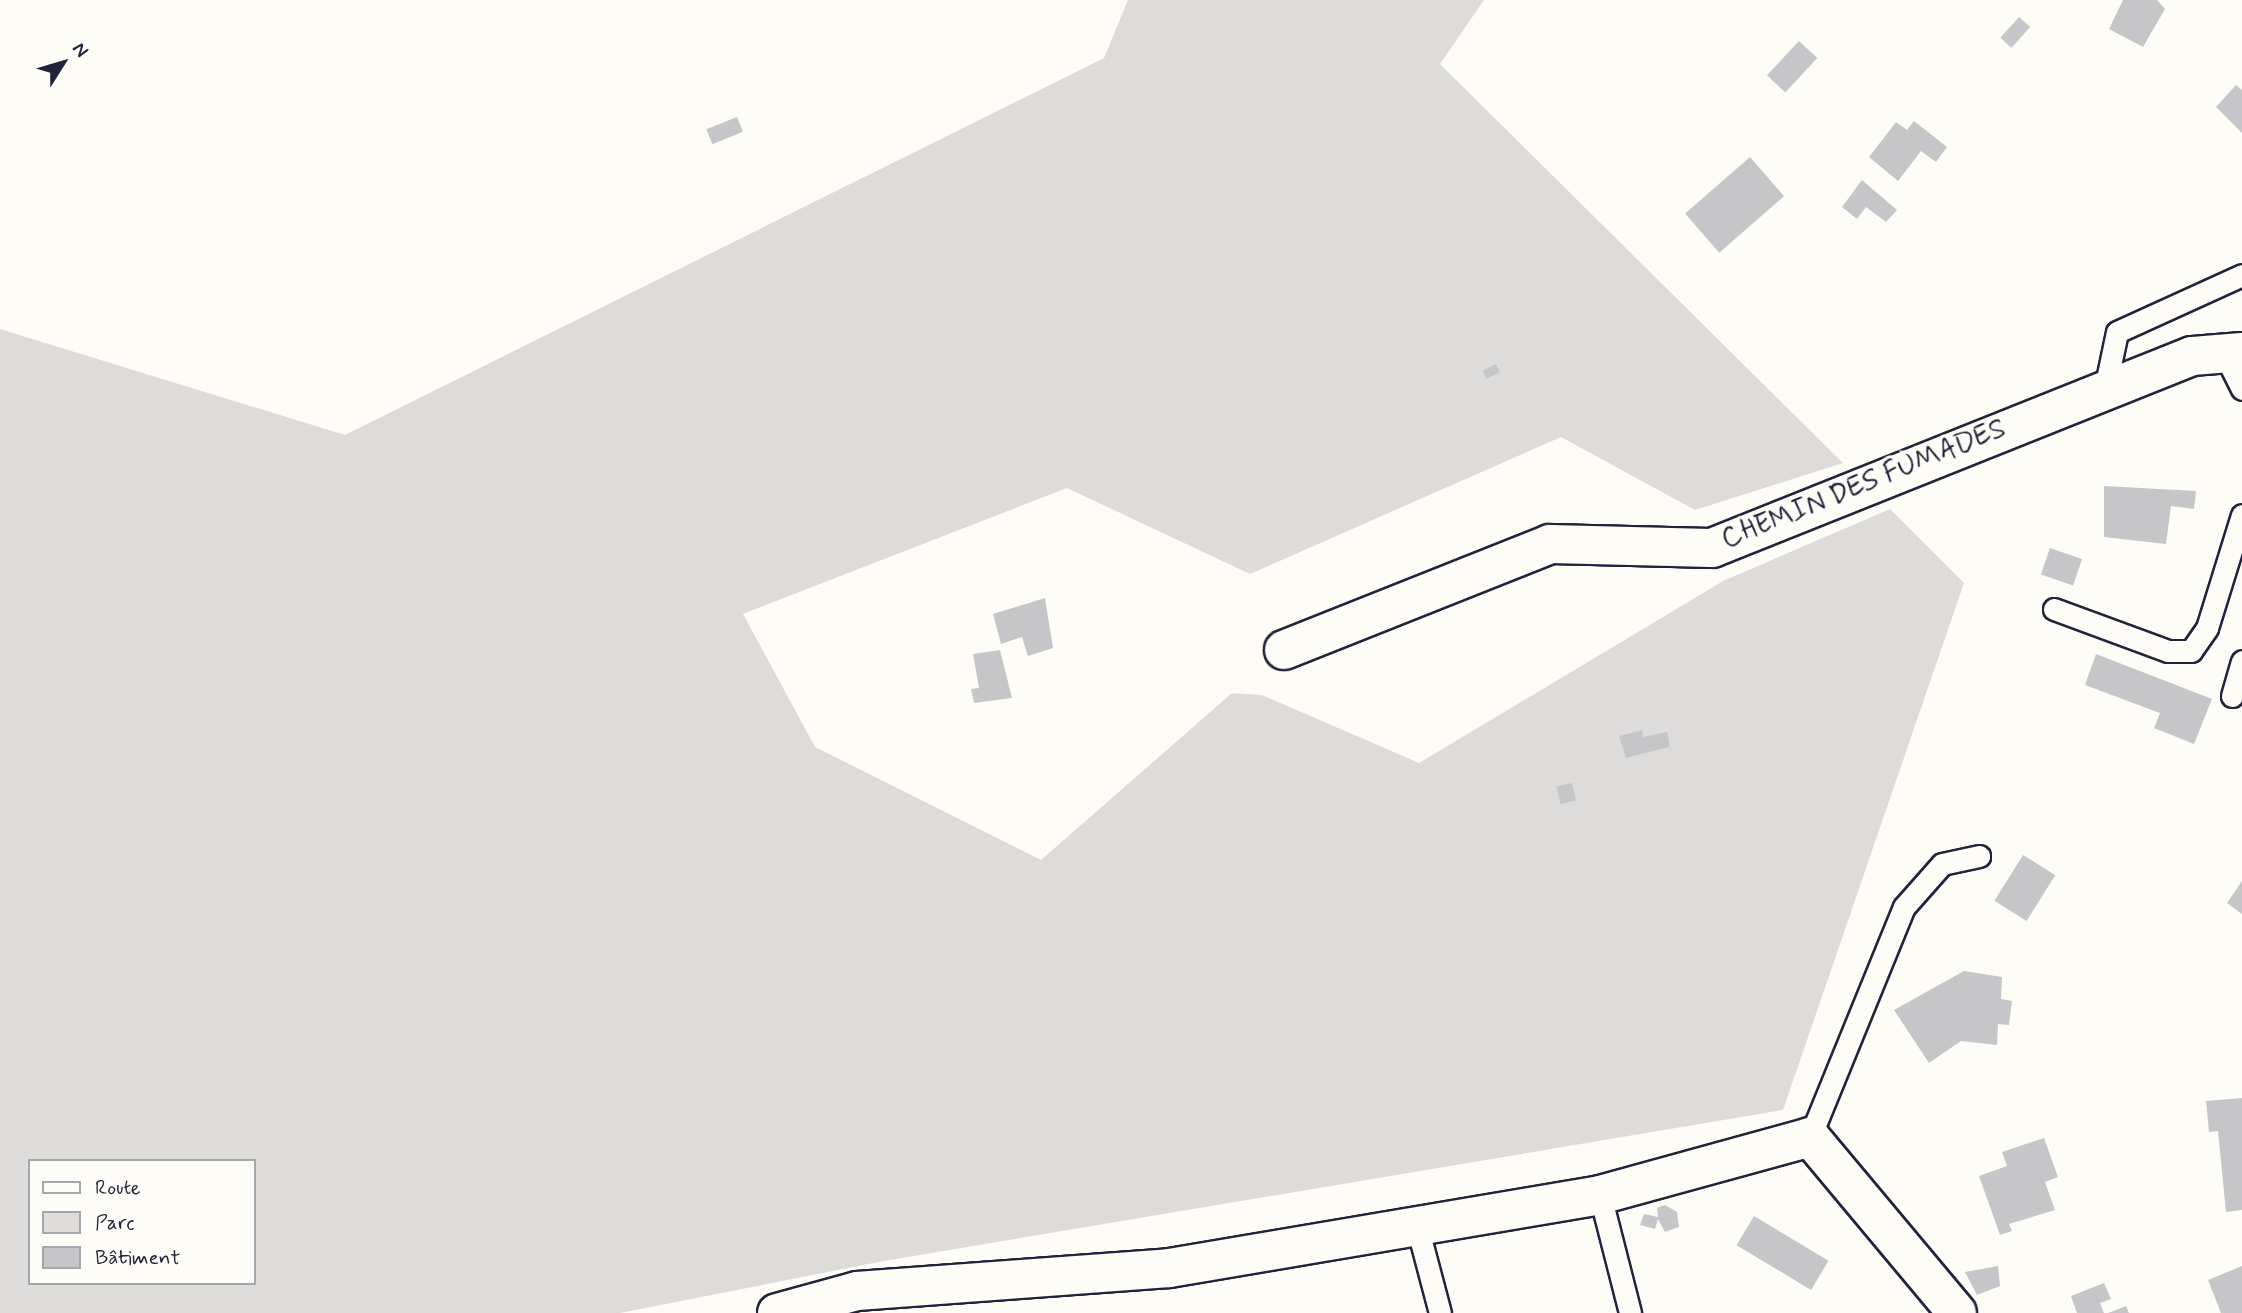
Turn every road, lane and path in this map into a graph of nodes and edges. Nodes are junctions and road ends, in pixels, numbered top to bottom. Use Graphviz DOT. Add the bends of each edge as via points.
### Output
graph roads {
  1 [pos="2242,275"];
  2 [pos="2233,353"];
  3 [pos="2105,389"];
  4 [pos="2242,389"];
  5 [pos="2242,515"];
  6 [pos="2054,608"];
  7 [pos="1284,650"];
  8 [pos="2242,661"];
  9 [pos="2232,696"];
  10 [pos="1979,856"];
  11 [pos="1810,1137"];
  12 [pos="1600,1195"];
  13 [pos="1417,1226"];
  14 [pos="777,1313"];
  15 [pos="1440,1313"];
  16 [pos="1630,1313"];
  17 [pos="1957,1313"];
  1 -- 3 [label="lane" via="2117,332"];
  2 -- 3 [label="street, CHEMIN DES FUMADES" via="2192,356"];
  2 -- 4 [label="lane"];
  3 -- 7 [label="street, CHEMIN DES FUMADES" via="1712,548 1550,544"];
  5 -- 6 [label="lane" via="2207,628 2191,651 2168,651"];
  8 -- 9 [label="lane"];
  10 -- 11 [label="lane" via="1942,864 1904,907"];
  11 -- 12 [label="street"];
  11 -- 17 [label="street"];
  12 -- 13 [label="street"];
  12 -- 16 [label="lane"];
  13 -- 14 [label="street" via="1170,1268 857,1291"];
  13 -- 15 [label="lane"];
}
